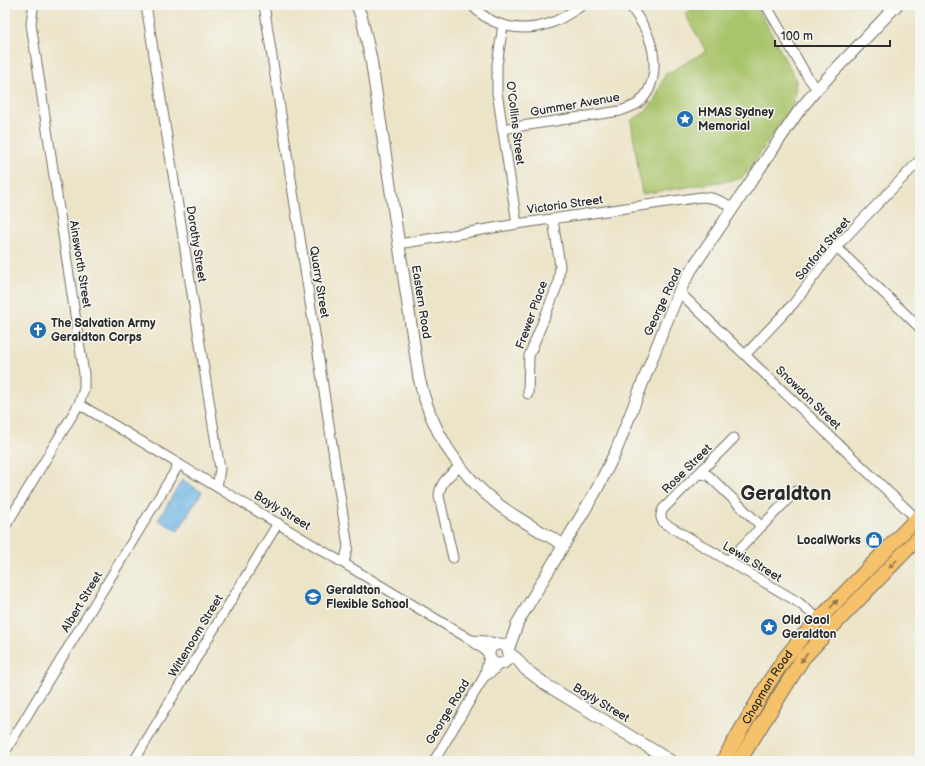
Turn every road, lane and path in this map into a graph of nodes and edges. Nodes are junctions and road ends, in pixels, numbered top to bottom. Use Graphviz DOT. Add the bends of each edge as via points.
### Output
graph roads {
  1 [pos="146,5"];
  2 [pos="264,5"];
  3 [pos="357,5"];
  4 [pos="472,5"];
  5 [pos="584,5"];
  6 [pos="630,5"];
  7 [pos="766,5"];
  8 [pos="897,5"];
  9 [pos="33,9"];
  10 [pos="503,25"];
  11 [pos="817,89"];
  12 [pos="502,129"];
  13 [pos="920,160"];
  14 [pos="733,208"];
  15 [pos="553,220"];
  16 [pos="517,224"];
  17 [pos="399,244"];
  18 [pos="836,248"];
  19 [pos="679,292"];
  20 [pos="920,326"];
  21 [pos="746,354"];
  22 [pos="528,394"];
  23 [pos="79,404"];
  24 [pos="734,438"];
  25 [pos="179,464"];
  26 [pos="460,466"];
  27 [pos="700,474"];
  28 [pos="217,487"];
  29 [pos="796,491"];
  30 [pos="919,518"];
  31 [pos="660,519"];
  32 [pos="278,523"];
  33 [pos="761,526"];
  34 [pos="5,527"];
  35 [pos="920,536"];
  36 [pos="564,545"];
  37 [pos="453,558"];
  38 [pos="728,561"];
  39 [pos="344,563"];
  40 [pos="518,622"];
  41 [pos="824,624"];
  42 [pos="493,650"];
  43 [pos="508,651"];
  44 [pos="501,663"];
  45 [pos="525,669"];
  46 [pos="484,677"];
  47 [pos="5,752"];
  48 [pos="670,759"];
  49 [pos="134,761"];
  50 [pos="434,761"];
  51 [pos="723,761"];
  52 [pos="739,761"];
  1 -- 28 [label="street, Dorothy Street" via="220,469"];
  2 -- 39 [label="street, Quarry Street" via="348,547"];
  3 -- 17 [label="street, Eastern Road" via="371,60"];
  4 -- 10 [label="street" via="484,17"];
  5 -- 10 [label="street" via="539,27 518,29"];
  6 -- 12 [label="street, Gummer Avenue" via="648,37 654,59 652,82 637,104 620,112"];
  7 -- 11 [label="street"];
  8 -- 11 [label="street, George Road"];
  9 -- 23 [label="street, Ainsworth Street" via="31,24 84,374 84,389"];
  10 -- 12 [label="street, O'Collins Street" via="496,79"];
  11 -- 14 [label="street, George Road" via="798,112"];
  12 -- 16 [label="street, O'Collins Street"];
  13 -- 18 [label="street, Sanford Street"];
  14 -- 15 [label="street, Victoria Street" via="712,197 701,197"];
  14 -- 19 [label="street, George Road"];
  15 -- 16 [label="street, Victoria Street"];
  15 -- 22 [label="street, Frewer Place" via="560,266 558,284 529,356"];
  16 -- 17 [label="street, Victoria Street"];
  17 -- 26 [label="street, Eastern Road" via="422,393 438,431"];
  18 -- 20 [label="street"];
  18 -- 21 [label="street, Sanford Street" via="794,303"];
  19 -- 21 [label="street, Snowdon Street"];
  19 -- 36 [label="street, George Road" via="616,451"];
  21 -- 30 [label="street, Snowdon Street"];
  23 -- 25 [label="street, Bayly Street"];
  23 -- 34 [label="street, Ainsworth Street"];
  24 -- 27 [label="street, Rose Street"];
  25 -- 28 [label="street, Bayly Street"];
  25 -- 47 [label="street, Albert Street"];
  26 -- 36 [label="street, Eastern Road" via="499,505"];
  26 -- 37 [label="street" via="439,489"];
  27 -- 31 [label="street, Rose Street" via="663,510"];
  27 -- 33 [label="street" via="708,475"];
  28 -- 32 [label="street, Bayly Street"];
  29 -- 33 [label="street"];
  41 -- 30 [label="main road, Chapman Road, one-way"];
  31 -- 38 [label="street, Lewis Street" via="664,524"];
  32 -- 39 [label="street, Bayly Street"];
  32 -- 49 [label="street, Wittenoom Street"];
  33 -- 38 [label="street"];
  35 -- 41 [label="main road, Chapman Road, one-way"];
  36 -- 40 [label="street, George Road"];
  38 -- 41 [label="street, Lewis Street" via="798,602"];
  39 -- 42 [label="street, Bayly Street" via="471,640"];
  40 -- 42 [label="street, George Road"];
  40 -- 43 [label="street, George Road"];
  41 -- 51 [label="main road, Chapman Road" via="786,657"];
  41 -- 52 [label="main road, Chapman Road, one-way"];
  42 -- 43 [label="street" via="503,645"];
  42 -- 44 [label="street" via="493,662"];
  42 -- 46 [label="street, George Road"];
  43 -- 44 [label="street" via="507,659"];
  43 -- 45 [label="street, Bayly Street"];
  44 -- 45 [label="street, Bayly Street"];
  44 -- 46 [label="street, George Road"];
  45 -- 48 [label="street, Bayly Street" via="548,686"];
  46 -- 50 [label="street, George Road"];
}
